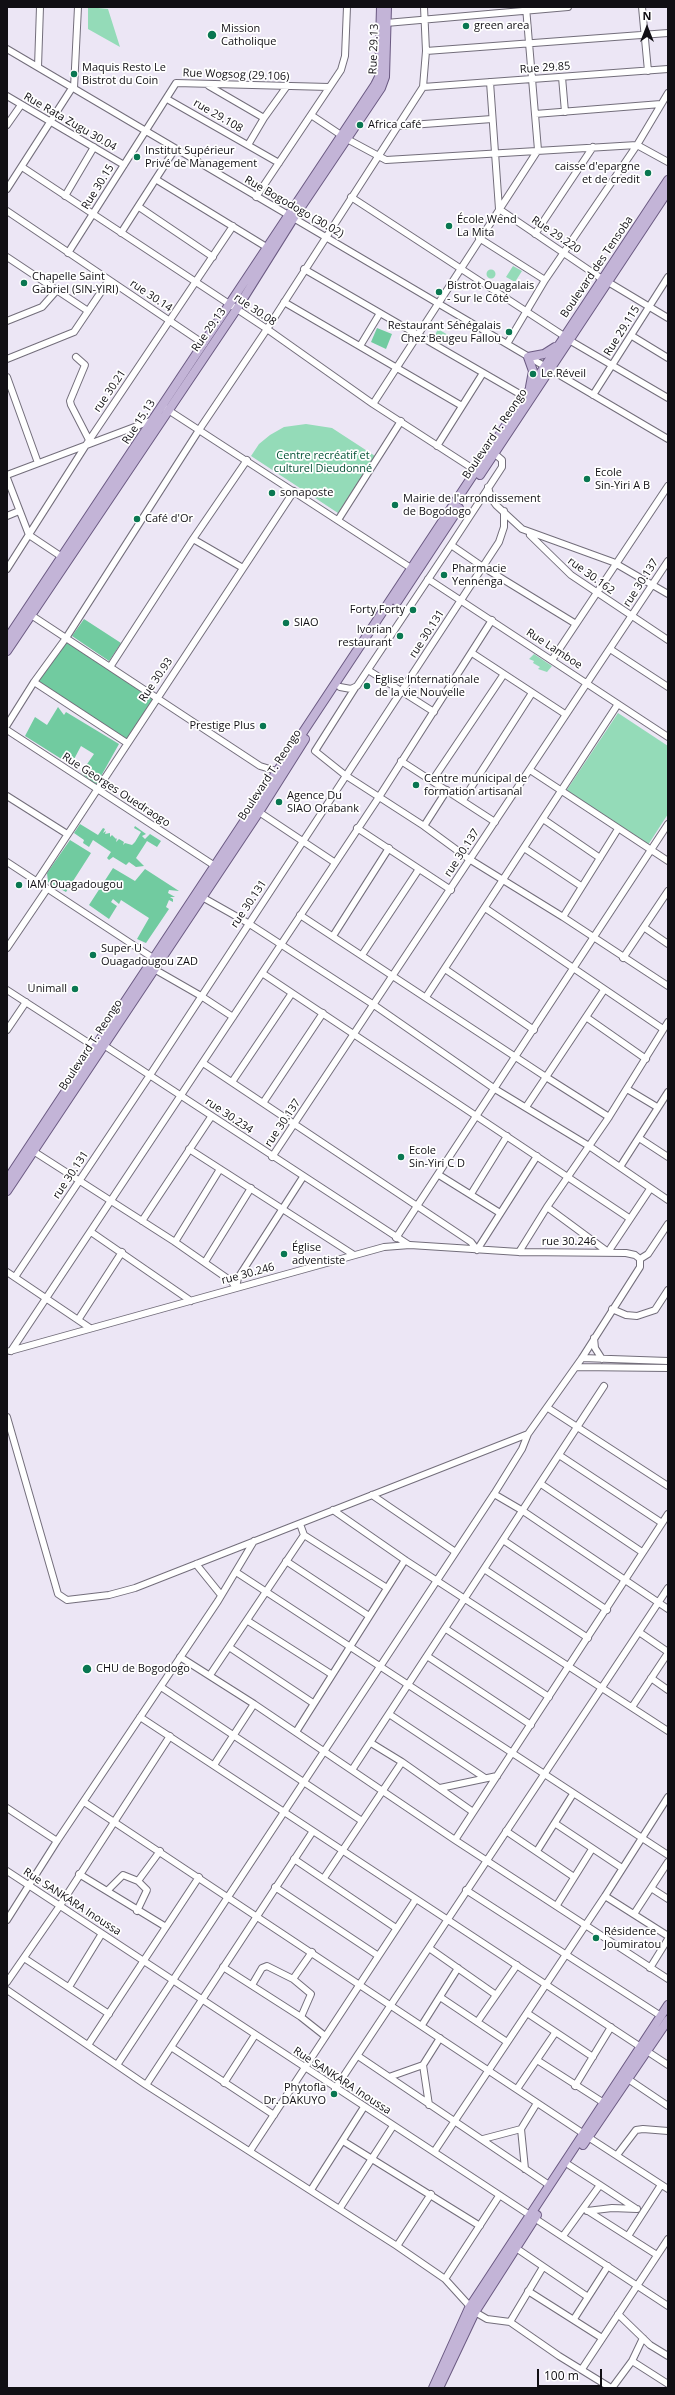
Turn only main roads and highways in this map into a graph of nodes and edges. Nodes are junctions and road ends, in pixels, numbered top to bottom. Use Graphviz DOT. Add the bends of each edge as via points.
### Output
graph roads {
  1 [pos="381,7"];
  2 [pos="387,7"];
  3 [pos="344,137"];
  4 [pos="668,180"];
  5 [pos="668,191"];
  6 [pos="290,217"];
  7 [pos="605,280"];
  8 [pos="233,307"];
  9 [pos="567,338"];
  10 [pos="559,344"];
  11 [pos="548,369"];
  12 [pos="527,395"];
  13 [pos="165,408"];
  14 [pos="479,472"];
  15 [pos="414,570"];
  16 [pos="28,613"];
  17 [pos="7,639"];
  18 [pos="7,651"];
  19 [pos="281,772"];
  20 [pos="100,1046"];
  21 [pos="31,1150"];
  22 [pos="7,1180"];
  23 [pos="7,1191"];
  24 [pos="668,2005"];
  25 [pos="666,2019"];
  26 [pos="643,2048"];
  27 [pos="586,2135"];
  28 [pos="532,2218"];
  29 [pos="472,2310"];
  30 [pos="433,2388"];
  31 [pos="439,2388"];
  1 -- 3 [label="main road, Rue 29.13" via="379,76"];
  2 -- 3 [label="main road, Rue 29.13" via="384,83"];
  3 -- 6 [label="main road, Rue 29.13"];
  4 -- 7 [label="main road, Boulevard des Tensoba"];
  5 -- 7 [label="main road, Boulevard des Tensoba"];
  6 -- 8 [label="main road, Rue 29.13"];
  6 -- 8 [label="main road, Rue 15.13"];
  7 -- 9 [label="main road, Boulevard des Tensoba"];
  8 -- 13 [label="main road, Rue 29.13"];
  8 -- 13 [label="main road, Rue 15.13" via="204,344"];
  9 -- 10 [label="main road, Boulevard des Tensoba"];
  9 -- 11 [label="main road, Boulevard des Tensoba"];
  10 -- 11 [label="main road, Boulevard des Tensoba"];
  10 -- 12 [label="main road" via="544,354 528,357 533,371"];
  11 -- 12 [label="main road, Boulevard T. Reongo"];
  11 -- 14 [label="main road, Boulevard T. Reongo" via="495,454"];
  12 -- 14 [label="main road, Boulevard T. Reongo"];
  13 -- 16 [label="main road, Rue 29.13"];
  13 -- 16 [label="main road, Rue 15.13" via="154,419 62,556"];
  14 -- 15 [label="main road, Boulevard T. Reongo"];
  15 -- 19 [label="main road, Boulevard T. Reongo"];
  15 -- 19 [label="main road, Boulevard T. Reongo" via="340,687"];
  16 -- 17 [label="main road, Rue 15.13"];
  16 -- 18 [label="main road, Rue 29.13"];
  19 -- 20 [label="main road, Boulevard T. Reongo" via="153,958"];
  19 -- 20 [label="main road, Boulevard T. Reongo" via="259,812"];
  20 -- 21 [label="main road, Boulevard T. Reongo"];
  21 -- 22 [label="main road, Boulevard T. Reongo"];
  21 -- 23 [label="main road, Boulevard T. Reongo"];
  24 -- 25 [label="main road"];
  25 -- 26 [label="main road"];
  26 -- 27 [label="main road" via="604,2103"];
  26 -- 27 [label="main road" via="628,2079"];
  27 -- 28 [label="main road" via="569,2165"];
  27 -- 28 [label="main road" via="549,2185"];
  28 -- 29 [label="main road"];
  28 -- 29 [label="main road" via="516,2248"];
  29 -- 30 [label="main road"];
  29 -- 31 [label="main road"];
}
